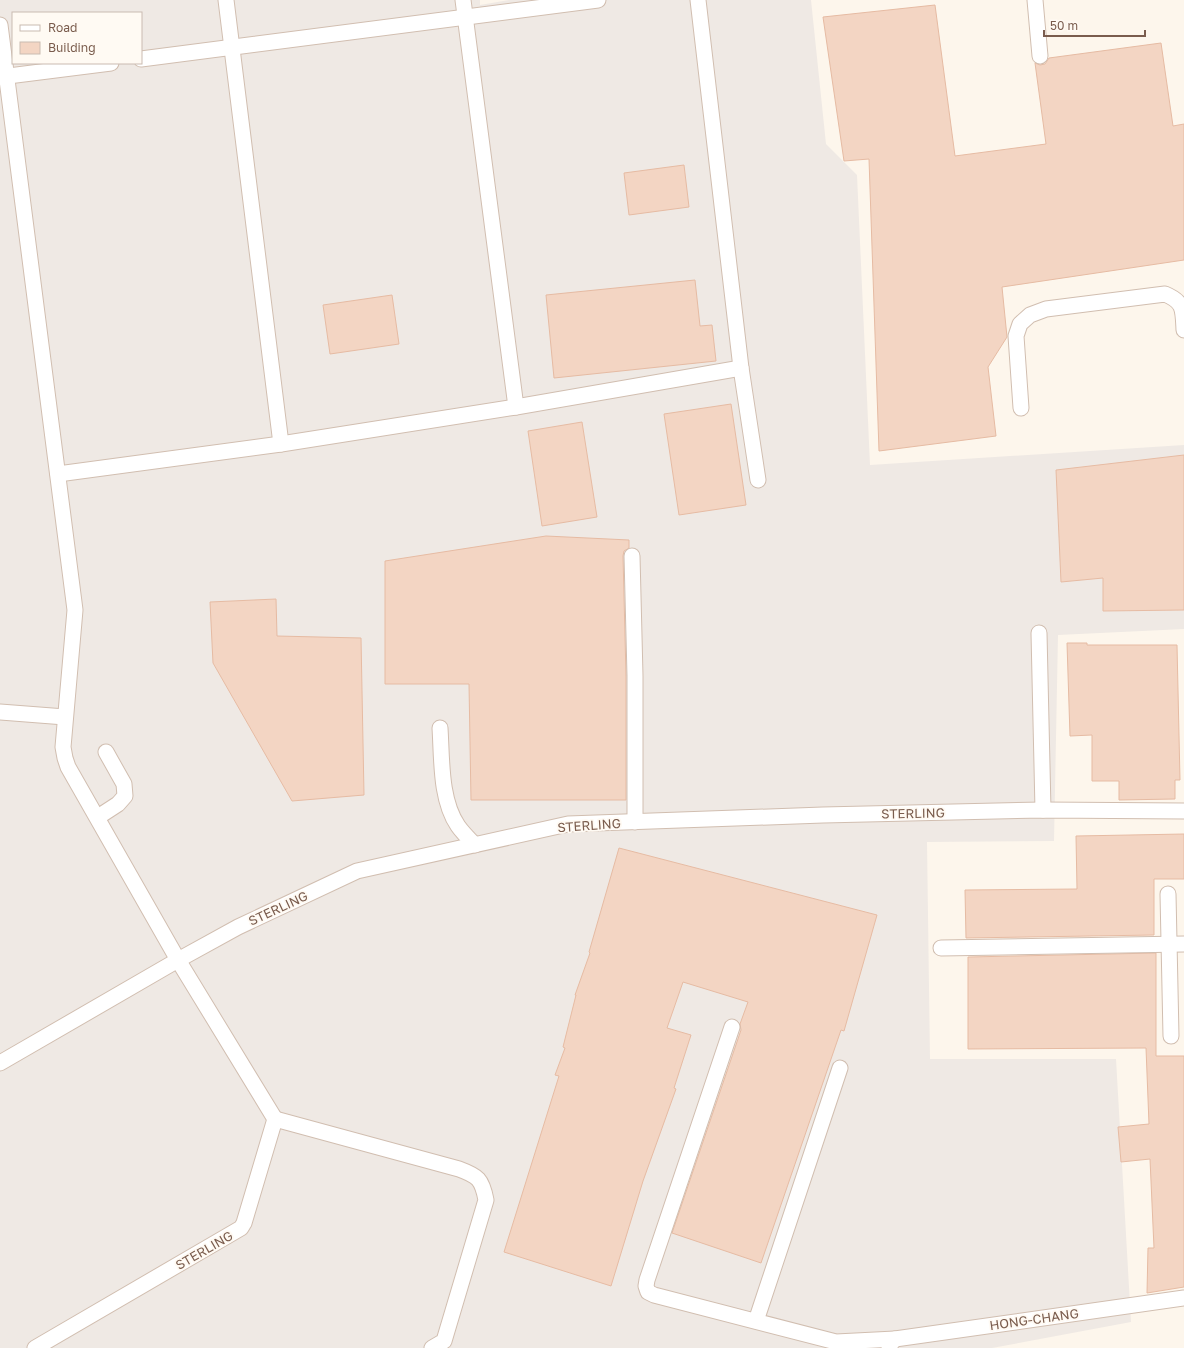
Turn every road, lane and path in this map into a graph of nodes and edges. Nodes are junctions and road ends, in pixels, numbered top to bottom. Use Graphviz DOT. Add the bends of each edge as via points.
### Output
graph roads {
  1 [pos="226,0"];
  2 [pos="463,0"];
  3 [pos="598,0"];
  4 [pos="698,0"];
  5 [pos="1035,0"];
  6 [pos="465,17"];
  7 [pos="0,25"];
  8 [pos="232,48"];
  9 [pos="1040,56"];
  10 [pos="142,59"];
  11 [pos="103,64"];
  12 [pos="3,77"];
  13 [pos="1184,330"];
  14 [pos="740,368"];
  15 [pos="516,407"];
  16 [pos="1021,408"];
  17 [pos="281,444"];
  18 [pos="58,474"];
  19 [pos="758,480"];
  20 [pos="632,556"];
  21 [pos="1039,633"];
  22 [pos="0,712"];
  23 [pos="65,717"];
  24 [pos="440,728"];
  25 [pos="106,752"];
  26 [pos="1043,810"];
  27 [pos="1184,811"];
  28 [pos="98,817"];
  29 [pos="635,822"];
  30 [pos="475,845"];
  31 [pos="1168,894"];
  32 [pos="1177,944"];
  33 [pos="941,948"];
  34 [pos="178,960"];
  35 [pos="732,1027"];
  36 [pos="1171,1036"];
  37 [pos="0,1063"];
  38 [pos="840,1068"];
  39 [pos="275,1119"];
  40 [pos="1184,1298"];
  41 [pos="756,1321"];
  42 [pos="891,1343"];
  43 [pos="36,1348"];
  44 [pos="432,1348"];
  1 -- 8 [label="street"];
  2 -- 6 [label="street"];
  3 -- 6 [label="street"];
  4 -- 14 [label="street"];
  5 -- 9 [label="street"];
  6 -- 8 [label="street"];
  6 -- 15 [label="street"];
  7 -- 12 [label="street"];
  8 -- 10 [label="street"];
  8 -- 17 [label="street"];
  11 -- 12 [label="street"];
  12 -- 18 [label="street"];
  13 -- 16 [label="street" via="1183,305 1176,298 1165,294 1046,309 1030,314 1020,324 1016,336"];
  14 -- 15 [label="street"];
  14 -- 19 [label="street"];
  15 -- 17 [label="street"];
  17 -- 18 [label="street"];
  18 -- 23 [label="street" via="75,610"];
  20 -- 29 [label="street"];
  21 -- 26 [label="street"];
  22 -- 23 [label="street"];
  23 -- 28 [label="street" via="65,758"];
  24 -- 30 [label="street" via="443,774 451,813 458,826"];
  25 -- 28 [label="street" via="124,784 124,796 118,804"];
  26 -- 27 [label="street, STERLING"];
  26 -- 29 [label="street, STERLING"];
  28 -- 34 [label="street"];
  29 -- 30 [label="street, STERLING" via="568,824"];
  30 -- 34 [label="street, STERLING" via="357,871 238,927"];
  31 -- 32 [label="street"];
  32 -- 33 [label="street"];
  32 -- 36 [label="street"];
  34 -- 37 [label="street, STERLING"];
  34 -- 39 [label="street"];
  35 -- 41 [label="street, HONG-CHANG" via="646,1286 648,1292 654,1295"];
  38 -- 41 [label="street"];
  39 -- 43 [label="street, STERLING" via="241,1228"];
  39 -- 44 [label="street" via="459,1169 474,1174 483,1186 486,1200 444,1341"];
  40 -- 42 [label="street, HONG-CHANG"];
  41 -- 42 [label="street, HONG-CHANG" via="836,1342"];
}
